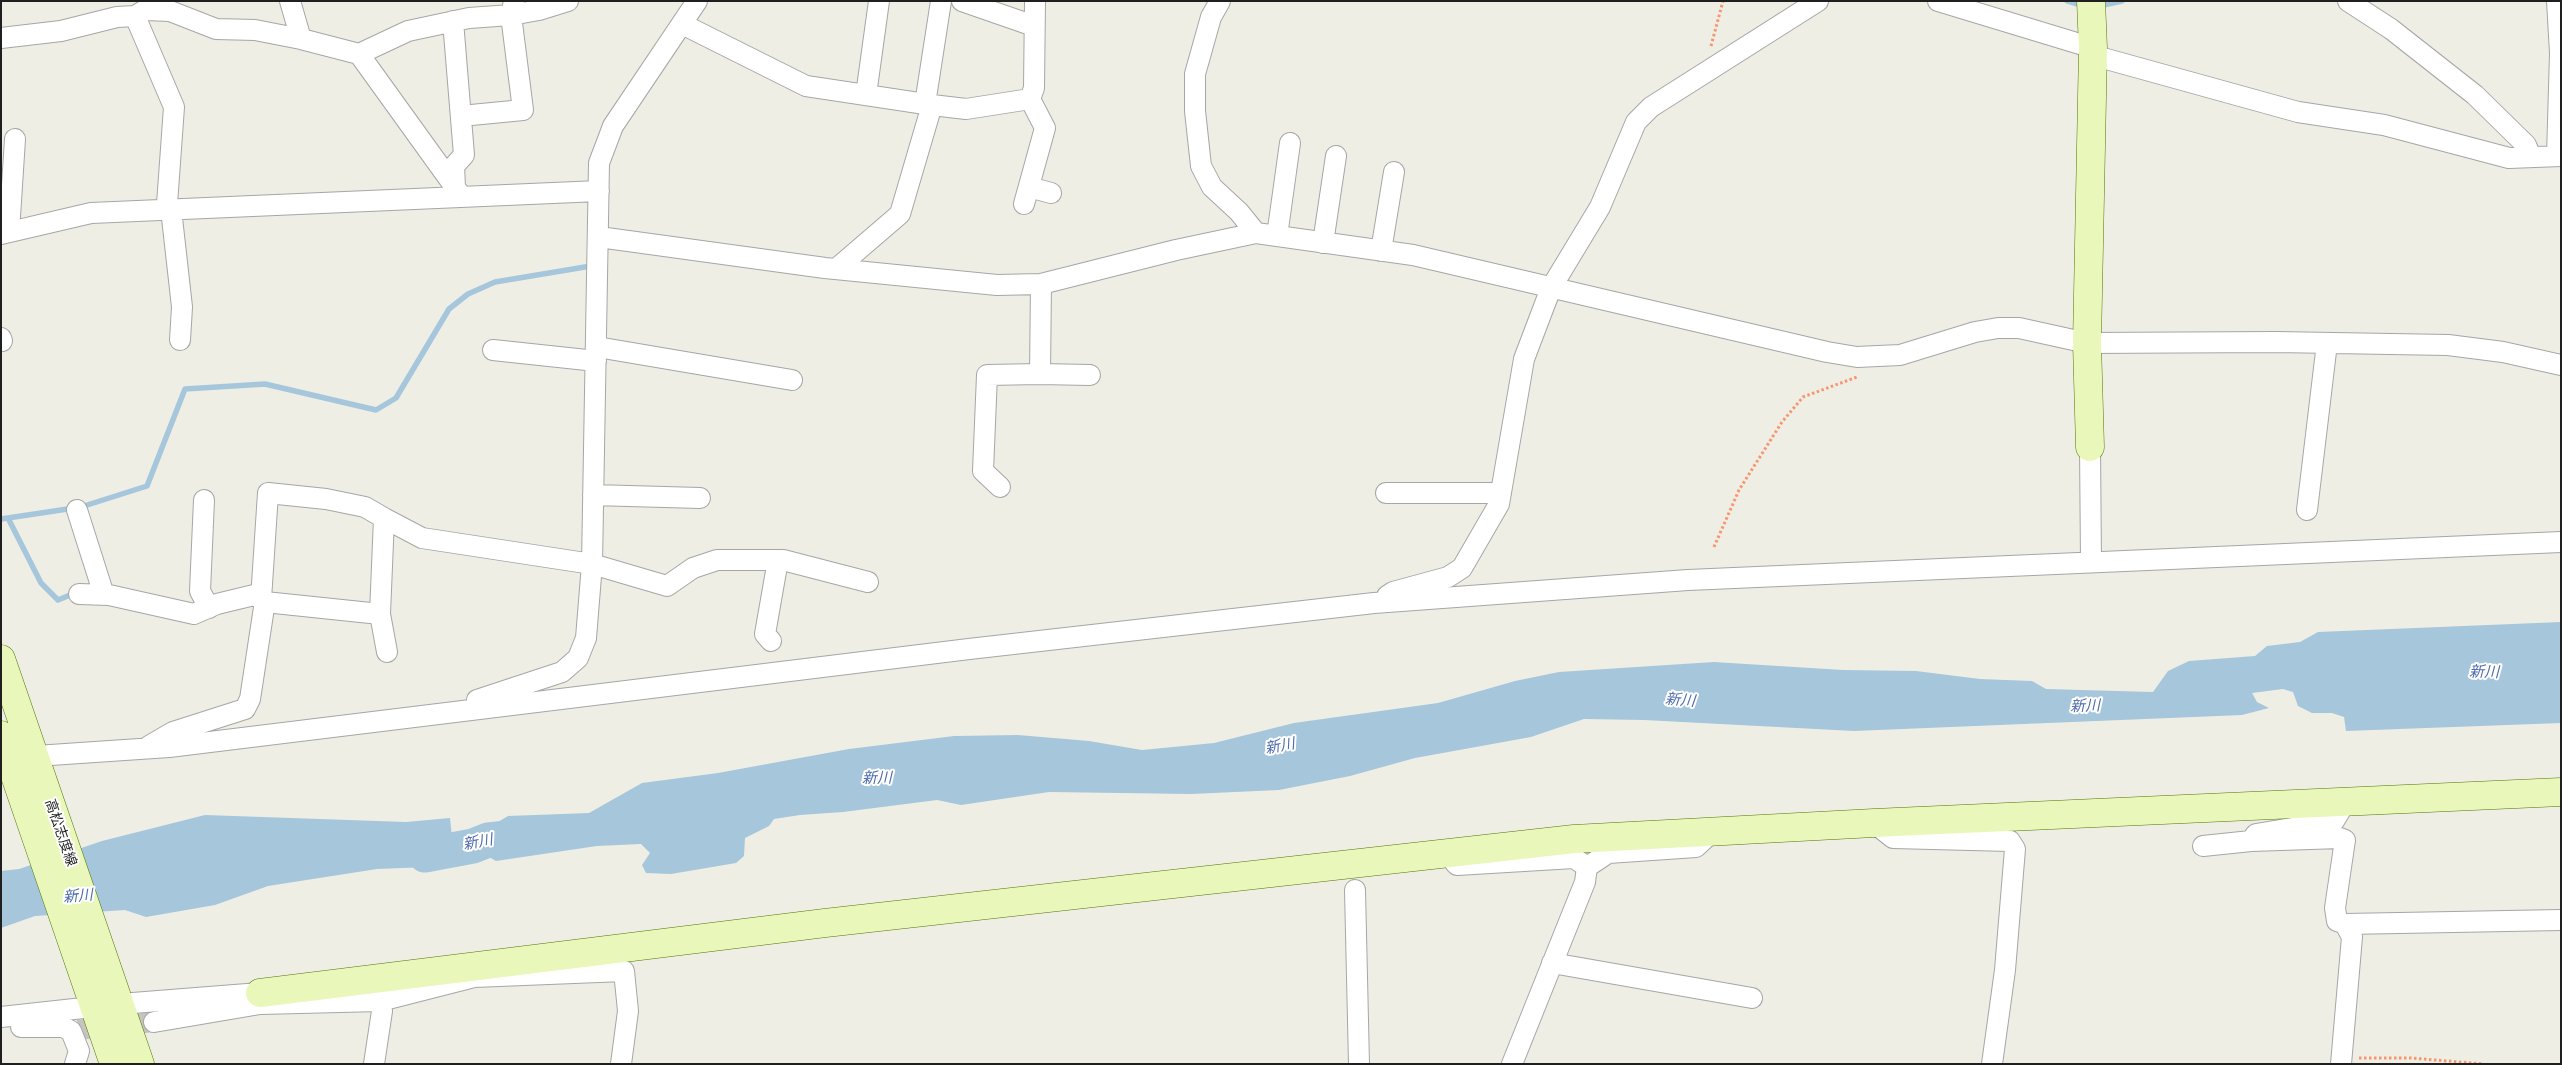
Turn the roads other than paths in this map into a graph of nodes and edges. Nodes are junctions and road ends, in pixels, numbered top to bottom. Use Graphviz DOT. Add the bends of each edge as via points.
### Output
graph roads {
  1 [pos="290,1"];
  2 [pos="568,1"];
  3 [pos="697,1"];
  4 [pos="879,1"];
  5 [pos="941,1"];
  6 [pos="962,1"];
  7 [pos="1035,1"];
  8 [pos="1220,1"];
  9 [pos="1818,1"];
  10 [pos="1938,1"];
  11 [pos="2091,1"];
  12 [pos="2348,1"];
  13 [pos="2556,1"];
  14 [pos="513,8"];
  15 [pos="135,16"];
  16 [pos="453,21"];
  17 [pos="682,24"];
  18 [pos="1034,26"];
  19 [pos="1,38"];
  20 [pos="301,38"];
  21 [pos="2092,52"];
  22 [pos="359,54"];
  23 [pos="866,95"];
  24 [pos="1030,100"];
  25 [pos="929,105"];
  26 [pos="461,116"];
  27 [pos="15,139"];
  28 [pos="1290,143"];
  29 [pos="1336,156"];
  30 [pos="2559,156"];
  31 [pos="2531,157"];
  32 [pos="1394,172"];
  33 [pos="599,191"];
  34 [pos="459,192"];
  35 [pos="1051,193"];
  36 [pos="171,209"];
  37 [pos="5,233"];
  38 [pos="1256,233"];
  39 [pos="1277,236"];
  40 [pos="599,237"];
  41 [pos="1323,243"];
  42 [pos="1381,251"];
  43 [pos="836,269"];
  44 [pos="1041,284"];
  45 [pos="1550,288"];
  46 [pos="180,340"];
  47 [pos="2087,343"];
  48 [pos="2327,343"];
  49 [pos="493,350"];
  50 [pos="597,354"];
  51 [pos="2561,365"];
  52 [pos="1040,374"];
  53 [pos="1090,374"];
  54 [pos="792,380"];
  55 [pos="2090,447"];
  56 [pos="1000,487"];
  57 [pos="1501,492"];
  58 [pos="1386,493"];
  59 [pos="593,495"];
  60 [pos="700,498"];
  61 [pos="204,500"];
  62 [pos="78,510"];
  63 [pos="2307,510"];
  64 [pos="384,518"];
  65 [pos="2561,542"];
  66 [pos="778,560"];
  67 [pos="2090,562"];
  68 [pos="592,564"];
  69 [pos="868,582"];
  70 [pos="80,594"];
  71 [pos="104,594"];
  72 [pos="263,600"];
  73 [pos="1374,603"];
  74 [pos="209,608"];
  75 [pos="380,614"];
  76 [pos="771,641"];
  77 [pos="387,652"];
  78 [pos="1,659"];
  79 [pos="463,711"];
  80 [pos="145,749"];
  81 [pos="17,760"];
  82 [pos="2557,795"];
  83 [pos="2346,801"];
  84 [pos="1874,823"];
  85 [pos="1711,833"];
  86 [pos="2251,841"];
  87 [pos="2203,846"];
  88 [pos="1445,852"];
  89 [pos="1587,867"];
  90 [pos="1355,890"];
  91 [pos="2561,920"];
  92 [pos="2345,924"];
  93 [pos="1552,963"];
  94 [pos="260,998"];
  95 [pos="1752,998"];
  96 [pos="380,1001"];
  97 [pos="106,1002"];
  98 [pos="1,1017"];
  99 [pos="154,1022"];
  100 [pos="1,1028"];
  101 [pos="2341,1061"];
  102 [pos="75,1064"];
  103 [pos="114,1064"];
  104 [pos="140,1064"];
  105 [pos="374,1064"];
  106 [pos="621,1064"];
  107 [pos="1359,1064"];
  108 [pos="1512,1064"];
  109 [pos="1992,1064"];
  1 -- 20 [label="street"];
  2 -- 14 [label="street"];
  3 -- 17 [label="street"];
  4 -- 23 [label="street"];
  5 -- 25 [label="street"];
  6 -- 18 [label="street"];
  7 -- 18 [label="street"];
  8 -- 38 [label="street" via="1211,17 1196,74 1194,111 1201,166 1212,187"];
  9 -- 45 [label="street" via="1651,107 1636,122 1600,207"];
  10 -- 21 [label="street"];
  11 -- 21 [label="street"];
  12 -- 31 [label="street" via="2391,29 2475,95 2526,145"];
  13 -- 30 [label="street" via="2560,53"];
  14 -- 16 [label="street"];
  14 -- 26 [label="street" via="523,110"];
  15 -- 19 [label="street" via="117,17 62,31"];
  15 -- 20 [label="street" via="145,10 170,12 216,29 255,30"];
  15 -- 36 [label="street" via="174,107 167,204"];
  16 -- 22 [label="street" via="408,31"];
  16 -- 26 [label="street"];
  17 -- 23 [label="street" via="806,86"];
  17 -- 33 [label="street" via="613,126 599,163"];
  18 -- 24 [label="street" via="1034,88"];
  20 -- 22 [label="street"];
  21 -- 31 [label="street" via="2298,112 2384,125 2508,158"];
  21 -- 47 [label="street"];
  22 -- 34 [label="street"];
  23 -- 25 [label="street"];
  24 -- 25 [label="street" via="966,109"];
  24 -- 35 [label="street" via="1045,128 1026,195"];
  25 -- 43 [label="street" via="900,214"];
  26 -- 34 [label="street" via="464,155 454,166"];
  27 -- 37 [label="street"];
  28 -- 39 [label="street"];
  29 -- 41 [label="street"];
  30 -- 31 [label="street"];
  32 -- 42 [label="street"];
  33 -- 34 [label="street"];
  33 -- 40 [label="street"];
  34 -- 36 [label="street"];
  36 -- 37 [label="street" via="91,213"];
  36 -- 46 [label="street" via="182,307"];
  38 -- 39 [label="street"];
  38 -- 44 [label="street"];
  39 -- 41 [label="street"];
  40 -- 43 [label="street"];
  40 -- 50 [label="street"];
  41 -- 42 [label="street"];
  42 -- 45 [label="street" via="1413,255"];
  43 -- 44 [label="street" via="997,285"];
  44 -- 52 [label="street"];
  45 -- 47 [label="street" via="1857,357 1900,355 1998,328 2019,328"];
  45 -- 57 [label="street" via="1524,359"];
  47 -- 48 [label="street"];
  47 -- 55 [label="street"];
  48 -- 51 [label="street" via="2448,345 2503,352"];
  48 -- 63 [label="street"];
  49 -- 50 [label="street"];
  50 -- 54 [label="street"];
  50 -- 59 [label="street"];
  52 -- 53 [label="street"];
  52 -- 56 [label="street" via="987,375 983,471"];
  55 -- 67 [label="street"];
  57 -- 58 [label="street"];
  57 -- 73 [label="street" via="1499,504 1462,568 1448,577 1393,592"];
  59 -- 60 [label="street"];
  59 -- 68 [label="street"];
  61 -- 74 [label="street" via="200,591"];
  62 -- 71 [label="street"];
  64 -- 68 [label="street" via="422,538"];
  64 -- 72 [label="street" via="365,507 268,493"];
  64 -- 75 [label="street"];
  65 -- 67 [label="street"];
  66 -- 68 [label="street" via="717,560 694,568 667,586"];
  66 -- 69 [label="street" via="803,563"];
  66 -- 76 [label="street" via="765,634"];
  67 -- 73 [label="street" via="1688,580"];
  68 -- 79 [label="street" via="586,638 578,658 562,672 468,703"];
  70 -- 71 [label="street"];
  71 -- 74 [label="street" via="194,614"];
  72 -- 74 [label="street" via="254,595"];
  72 -- 75 [label="street"];
  72 -- 80 [label="street" via="250,699 245,709 173,732"];
  73 -- 79 [label="street"];
  75 -- 77 [label="street"];
  78 -- 81 [label="street, 高松志度線"];
  79 -- 80 [label="street"];
  80 -- 81 [label="street"];
  81 -- 97 [label="street, 高松志度線"];
  82 -- 83 [label="street"];
  83 -- 84 [label="street"];
  83 -- 86 [label="street" via="2334,821 2256,834"];
  84 -- 85 [label="street"];
  84 -- 109 [label="street" via="1893,838 2010,841 2015,849 2005,970"];
  85 -- 88 [label="street" via="1574,840"];
  85 -- 89 [label="street" via="1696,846 1608,853"];
  86 -- 87 [label="street"];
  86 -- 92 [label="street" via="2345,840 2335,908 2337,921"];
  88 -- 89 [label="street" via="1457,865 1574,858"];
  88 -- 94 [label="street" via="825,923"];
  89 -- 93 [label="street" via="1585,882"];
  90 -- 107 [label="street"];
  91 -- 92 [label="street"];
  92 -- 101 [label="street" via="2352,938"];
  93 -- 95 [label="street"];
  93 -- 108 [label="street"];
  94 -- 96 [label="street"];
  94 -- 97 [label="street"];
  94 -- 99 [label="street"];
  96 -- 105 [label="street" via="382,1011"];
  96 -- 106 [label="street" via="474,977 624,972 628,1011"];
  97 -- 98 [label="street"];
  97 -- 103 [label="street, 高松志度線"];
  97 -- 104 [label="street, 高松志度線"];
  100 -- 102 [label="street" via="49,1026 74,1031 79,1051"];
}
